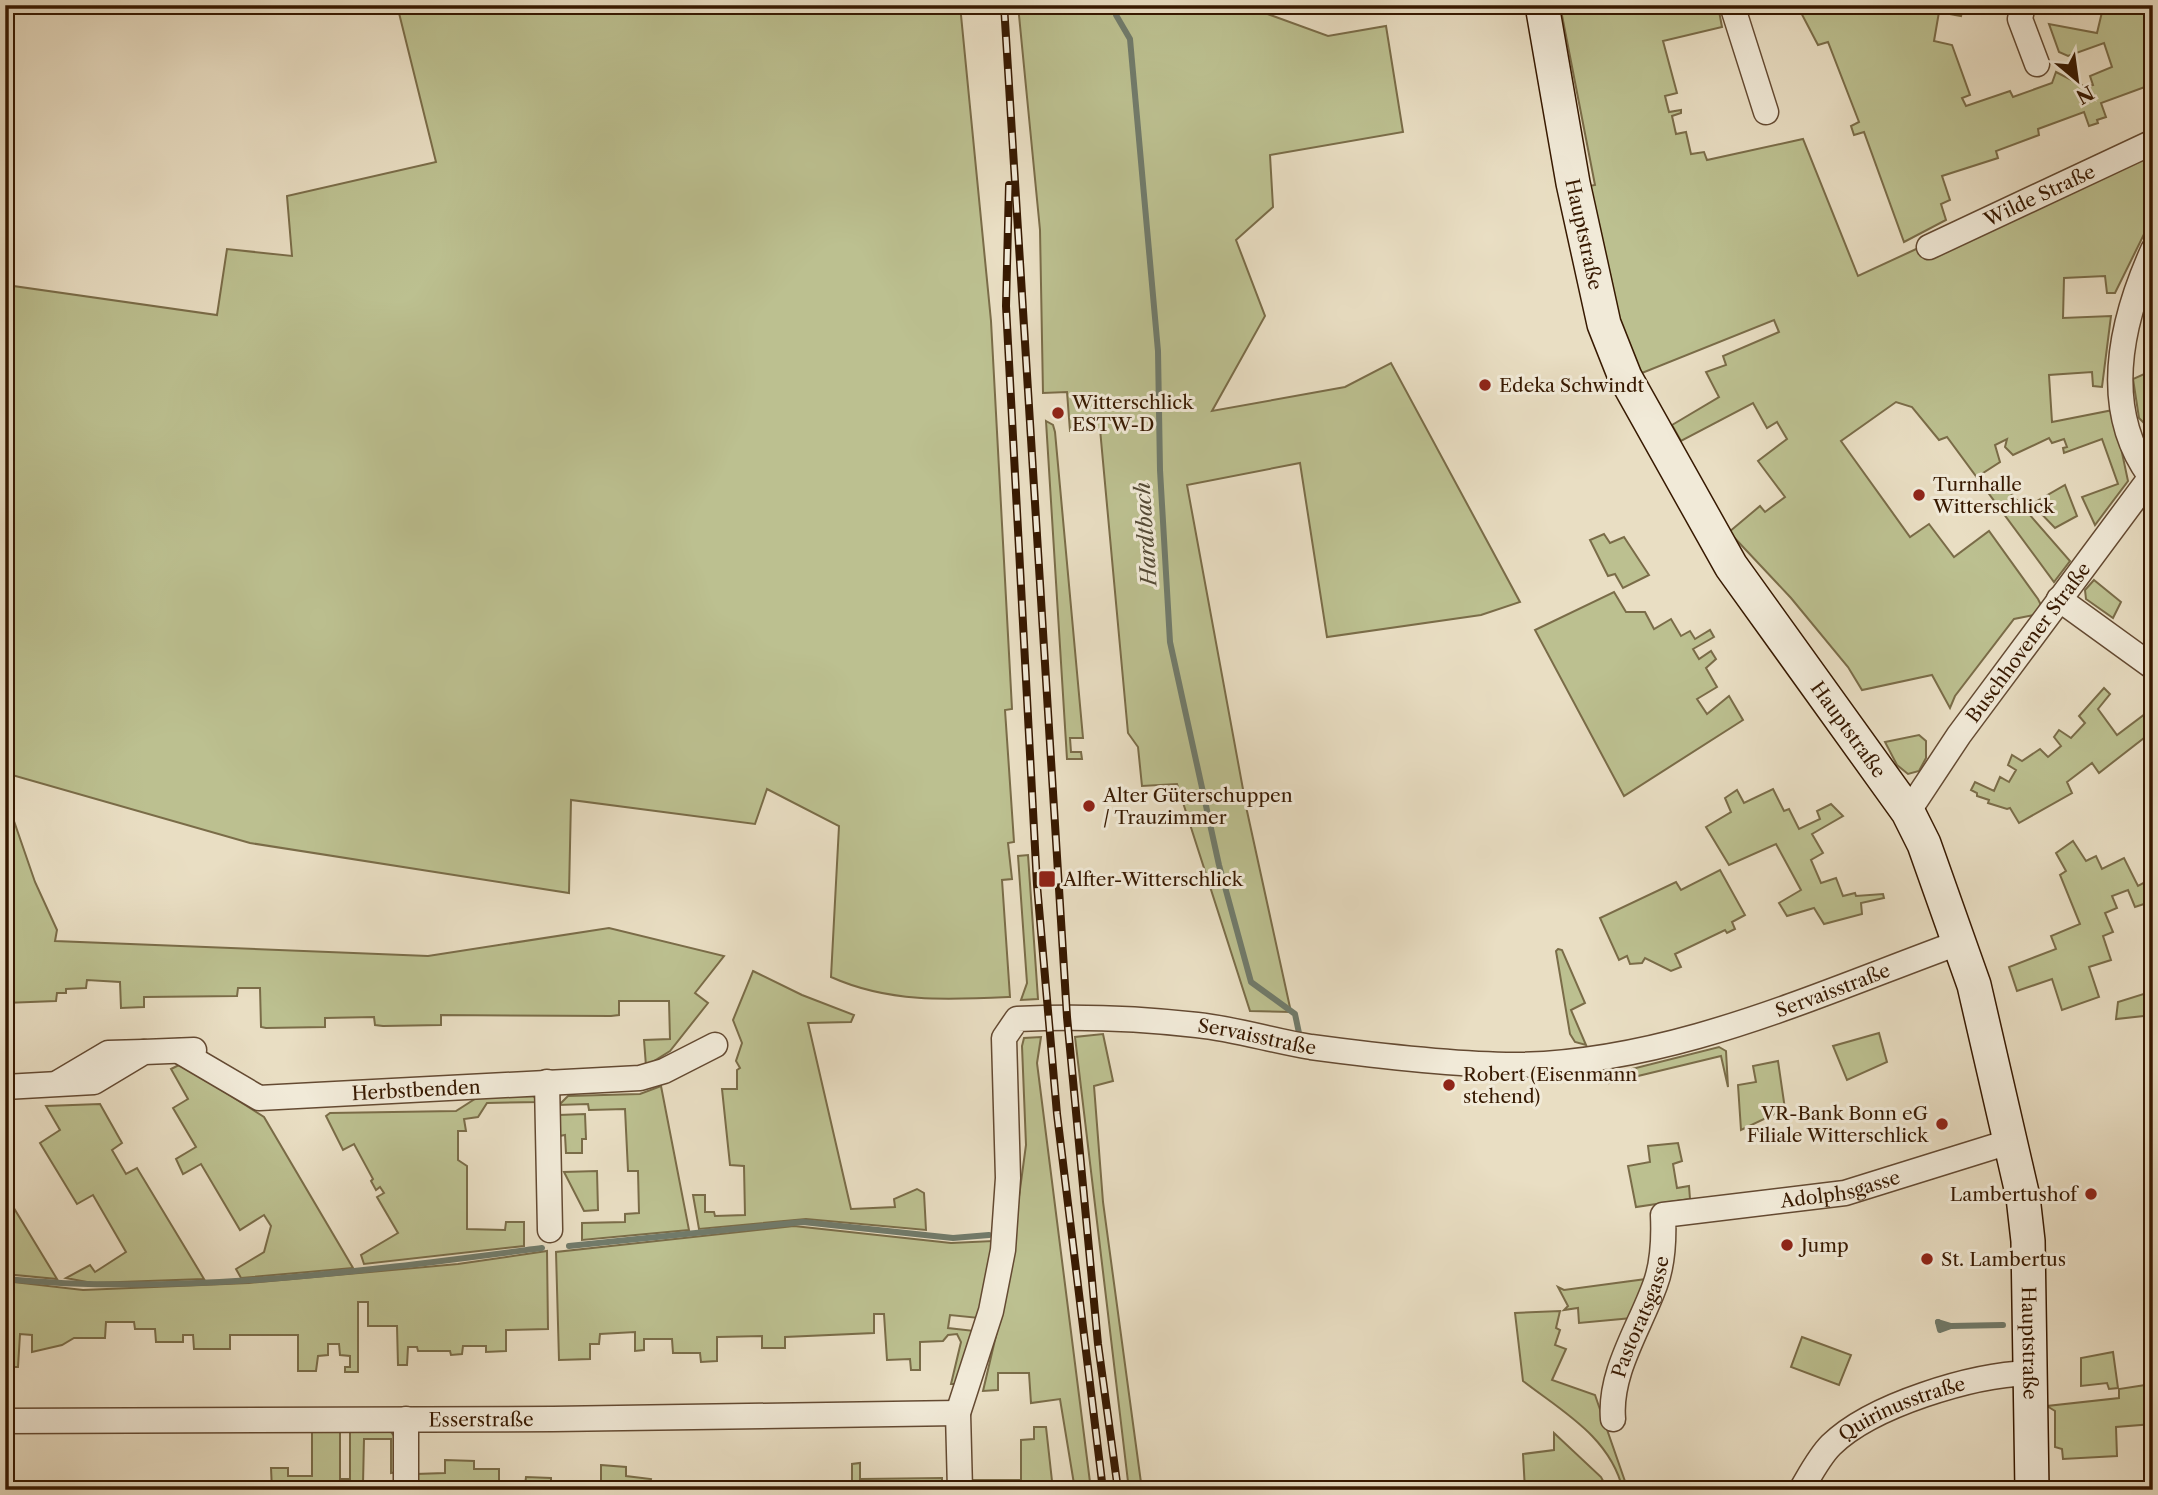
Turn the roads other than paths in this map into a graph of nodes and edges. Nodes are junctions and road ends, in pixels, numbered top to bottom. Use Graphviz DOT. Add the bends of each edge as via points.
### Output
graph roads {
  1 [pos="1542,5"];
  2 [pos="1732,5"];
  3 [pos="2023,5"];
  4 [pos="2037,64"];
  5 [pos="1766,112"];
  6 [pos="2153,142"];
  7 [pos="1928,247"];
  8 [pos="2153,250"];
  9 [pos="2151,475"];
  10 [pos="2059,599"];
  11 [pos="2153,667"];
  12 [pos="1908,812"];
  13 [pos="1958,943"];
  14 [pos="716,1045"];
  15 [pos="547,1082"];
  16 [pos="5,1087"];
  17 [pos="2012,1141"];
  18 [pos="1663,1215"];
  19 [pos="550,1230"];
  20 [pos="2029,1373"];
  21 [pos="958,1413"];
  22 [pos="406,1419"];
  23 [pos="1614,1419"];
  24 [pos="5,1421"];
  25 [pos="406,1490"];
  26 [pos="960,1490"];
  27 [pos="1801,1490"];
  28 [pos="2032,1490"];
  1 -- 12 [label="main road, Hauptstraße" via="1573,183 1604,324 1625,377 1731,566"];
  2 -- 5 [label="street"];
  3 -- 4 [label="street" via="2020,19"];
  6 -- 7 [label="street, Wilde Straße"];
  8 -- 9 [label="street" via="2121,343 2119,384 2130,435 2140,462"];
  9 -- 10 [label="street, Buschhovener Straße"];
  10 -- 11 [label="street"];
  10 -- 12 [label="street, Buschhovener Straße"];
  12 -- 13 [label="main road, Hauptstraße"];
  13 -- 17 [label="main road, Hauptstraße" via="1974,985"];
  13 -- 21 [label="street, Servaisstraße" via="1729,1027 1649,1049 1569,1062 1502,1065 1309,1046 1197,1025 1099,1017 1017,1019 1004,1038 1008,1178 1003,1250 991,1311"];
  14 -- 15 [label="street, Herbstbenden" via="640,1078"];
  15 -- 16 [label="street, Herbstbenden" via="259,1098 179,1051 144,1052 94,1082"];
  15 -- 19 [label="street"];
  17 -- 18 [label="street, Adolphsgasse" via="1845,1193"];
  17 -- 20 [label="main road, Hauptstraße" via="2028,1241"];
  18 -- 23 [label="street, Pastoratsgasse" via="1656,1282 1614,1385"];
  20 -- 27 [label="street, Quirinusstraße" via="1917,1397 1859,1422 1829,1447"];
  20 -- 28 [label="main road, Hauptstraße"];
  21 -- 22 [label="street, Esserstraße"];
  21 -- 26 [label="street, Servaisstraße"];
  22 -- 24 [label="street, Esserstraße"];
  22 -- 25 [label="street"];
}
